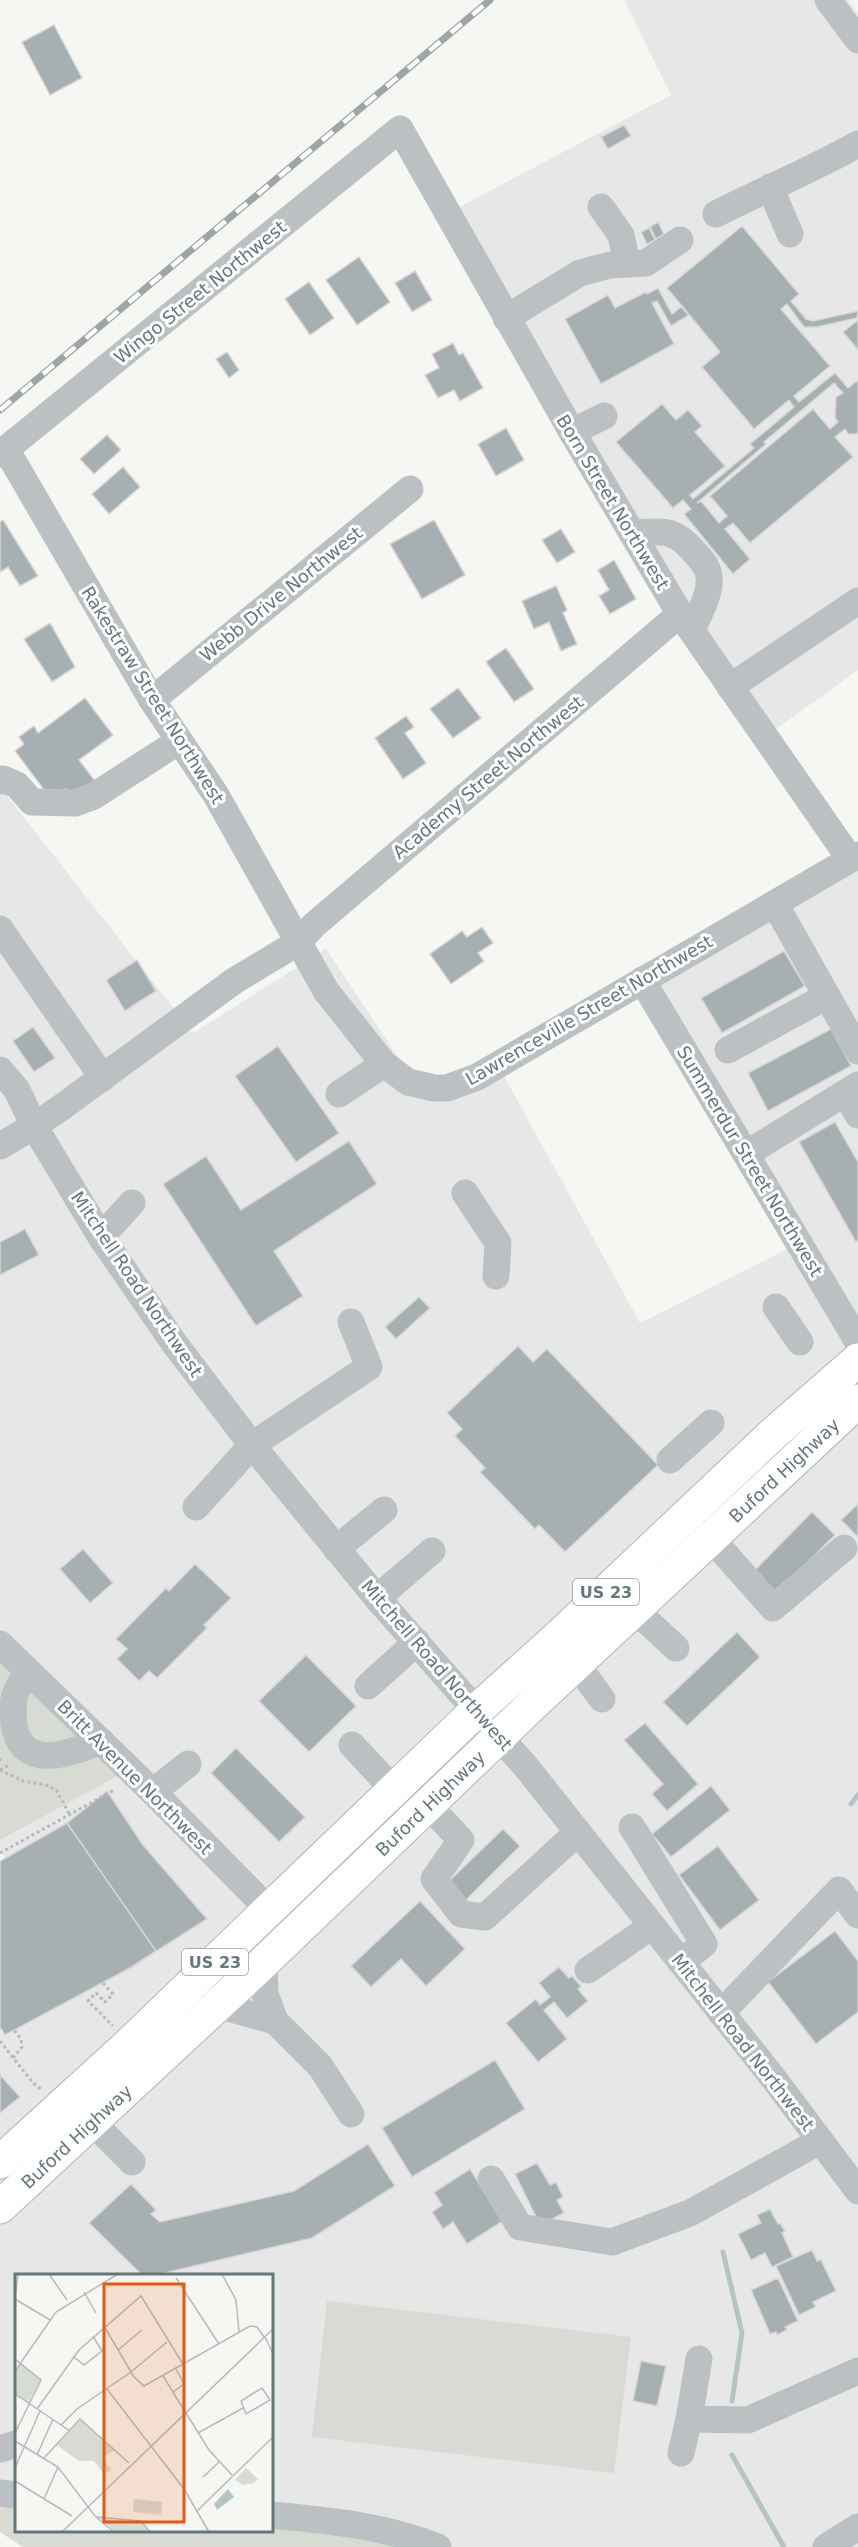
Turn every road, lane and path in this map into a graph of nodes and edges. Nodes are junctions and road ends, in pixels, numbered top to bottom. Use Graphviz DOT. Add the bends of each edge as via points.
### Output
graph roads {
  1 [pos="828,0"];
  2 [pos="856,34"];
  3 [pos="400,129"];
  4 [pos="858,144"];
  5 [pos="770,187"];
  6 [pos="601,207"];
  7 [pos="716,214"];
  8 [pos="790,234"];
  9 [pos="680,240"];
  10 [pos="627,264"];
  11 [pos="506,318"];
  12 [pos="604,416"];
  13 [pos="572,432"];
  14 [pos="3,452"];
  15 [pos="410,489"];
  16 [pos="632,533"];
  17 [pos="858,601"];
  18 [pos="686,622"];
  19 [pos="730,687"];
  20 [pos="152,700"];
  21 [pos="179,741"];
  22 [pos="0,781"];
  23 [pos="854,857"];
  24 [pos="775,904"];
  25 [pos="0,929"];
  26 [pos="297,943"];
  27 [pos="642,980"];
  28 [pos="827,996"];
  29 [pos="728,1050"];
  30 [pos="858,1051"];
  31 [pos="384,1064"];
  32 [pos="0,1070"];
  33 [pos="103,1078"];
  34 [pos="339,1094"];
  35 [pos="854,1098"];
  36 [pos="34,1126"];
  37 [pos="0,1146"];
  38 [pos="746,1154"];
  39 [pos="465,1193"];
  40 [pos="132,1203"];
  41 [pos="100,1237"];
  42 [pos="496,1276"];
  43 [pos="776,1307"];
  44 [pos="351,1322"];
  45 [pos="800,1342"];
  46 [pos="858,1342"];
  47 [pos="858,1360"];
  48 [pos="858,1401"];
  49 [pos="711,1423"];
  50 [pos="252,1445"];
  51 [pos="670,1460"];
  52 [pos="196,1507"];
  53 [pos="384,1510"];
  54 [pos="711,1538"];
  55 [pos="844,1548"];
  56 [pos="336,1549"];
  57 [pos="432,1551"];
  58 [pos="377,1598"];
  59 [pos="635,1610"];
  60 [pos="417,1642"];
  61 [pos="0,1644"];
  62 [pos="675,1648"];
  63 [pos="577,1665"];
  64 [pos="28,1672"];
  65 [pos="368,1686"];
  66 [pos="602,1699"];
  67 [pos="477,1710"];
  68 [pos="499,1737"];
  69 [pos="100,1741"];
  70 [pos="352,1745"];
  71 [pos="0,1758"];
  72 [pos="0,1764"];
  73 [pos="188,1764"];
  74 [pos="8,1767"];
  75 [pos="114,1790"];
  76 [pos="394,1790"];
  77 [pos="153,1792"];
  78 [pos="427,1804"];
  79 [pos="70,1815"];
  80 [pos="578,1832"];
  81 [pos="0,1853"];
  82 [pos="600,1860"];
  83 [pos="269,1910"];
  84 [pos="858,1915"];
  85 [pos="652,1926"];
  86 [pos="264,1962"];
  87 [pos="681,1962"];
  88 [pos="588,1970"];
  89 [pos="103,1983"];
  90 [pos="217,2005"];
  91 [pos="722,2013"];
  92 [pos="108,2020"];
  93 [pos="275,2021"];
  94 [pos="14,2030"];
  95 [pos="0,2042"];
  96 [pos="13,2058"];
  97 [pos="43,2091"];
  98 [pos="351,2114"];
  99 [pos="92,2122"];
  100 [pos="820,2141"];
  101 [pos="0,2162"];
  102 [pos="132,2162"];
  103 [pos="490,2179"];
  104 [pos="858,2191"];
  105 [pos="0,2207"];
  106 [pos="699,2360"];
  107 [pos="858,2371"];
  108 [pos="689,2419"];
  109 [pos="15,2444"];
  110 [pos="0,2449"];
  111 [pos="681,2453"];
  112 [pos="0,2493"];
  113 [pos="15,2495"];
  114 [pos="273,2515"];
  115 [pos="858,2527"];
  116 [pos="438,2547"];
  117 [pos="826,2547"];
  1 -- 2 [label="street"];
  3 -- 11 [label="street, Born Street Northwest"];
  3 -- 14 [label="street, Wingo Street Northwest"];
  4 -- 5 [label="street"];
  5 -- 7 [label="street"];
  5 -- 8 [label="street"];
  6 -- 10 [label="street" via="621,235"];
  9 -- 10 [label="street" via="646,263"];
  10 -- 11 [label="street" via="580,273"];
  11 -- 13 [label="street, Born Street Northwest"];
  12 -- 13 [label="street"];
  13 -- 16 [label="street, Born Street Northwest"];
  14 -- 20 [label="street, Rakestraw Street Northwest"];
  15 -- 20 [label="street, Webb Drive Northwest"];
  16 -- 18 [label="street, Born Street Northwest"];
  16 -- 18 [label="street" via="671,533 682,538 705,564 708,588"];
  17 -- 19 [label="street"];
  18 -- 19 [label="street, Born Street Northwest"];
  18 -- 26 [label="street, Academy Street Northwest" via="314,925"];
  19 -- 23 [label="street, Born Street Northwest"];
  20 -- 21 [label="street, Rakestraw Street Northwest"];
  21 -- 22 [label="street" via="94,796 75,802 32,802 17,785"];
  21 -- 26 [label="street, Rakestraw Street Northwest" via="216,795"];
  23 -- 24 [label="street, Lawrenceville Street Northwest"];
  24 -- 27 [label="street, Lawrenceville Street Northwest"];
  24 -- 28 [label="street"];
  25 -- 33 [label="street"];
  26 -- 31 [label="street, Lawrenceville Street Northwest" via="326,991"];
  26 -- 33 [label="street" via="234,981"];
  27 -- 31 [label="street, Lawrenceville Street Northwest" via="464,1083 434,1088 415,1084"];
  27 -- 38 [label="street, Summerdur Street Northwest"];
  28 -- 29 [label="street"];
  28 -- 30 [label="street"];
  31 -- 34 [label="street"];
  32 -- 36 [label="street, Mitchell Road Northwest" via="17,1090"];
  33 -- 36 [label="street"];
  35 -- 38 [label="street"];
  36 -- 37 [label="street"];
  36 -- 41 [label="street, Mitchell Road Northwest"];
  38 -- 46 [label="street, Summerdur Street Northwest"];
  39 -- 42 [label="street"];
  40 -- 41 [label="street"];
  41 -- 50 [label="street, Mitchell Road Northwest"];
  43 -- 45 [label="street"];
  44 -- 50 [label="street" via="369,1367"];
  47 -- 67 [label="main road, Buford Highway / US 23" via="774,1433"];
  48 -- 54 [label="main road, Buford Highway / US 23"];
  49 -- 51 [label="street"];
  50 -- 52 [label="street"];
  50 -- 56 [label="street, Mitchell Road Northwest"];
  53 -- 56 [label="street"];
  54 -- 55 [label="street" via="773,1608"];
  54 -- 59 [label="main road, Buford Highway / US 23"];
  56 -- 58 [label="street, Mitchell Road Northwest"];
  57 -- 58 [label="street"];
  58 -- 60 [label="street, Mitchell Road Northwest"];
  59 -- 62 [label="street"];
  59 -- 63 [label="main road, Buford Highway / US 23"];
  60 -- 65 [label="street"];
  60 -- 67 [label="street, Mitchell Road Northwest"];
  61 -- 64 [label="street, Britt Avenue Northwest"];
  63 -- 66 [label="street"];
  63 -- 68 [label="main road, Buford Highway / US 23"];
  64 -- 69 [label="street, Britt Avenue Northwest"];
  64 -- 69 [label="street" via="15,1689 12,1710 16,1738 26,1750 57,1755"];
  67 -- 68 [label="street, Mitchell Road Northwest"];
  67 -- 76 [label="main road, Buford Highway / US 23"];
  68 -- 78 [label="main road, Buford Highway / US 23"];
  68 -- 80 [label="street, Mitchell Road Northwest"];
  69 -- 77 [label="street, Britt Avenue Northwest"];
  70 -- 76 [label="street"];
  71 -- 72 [label="path"];
  73 -- 77 [label="street"];
  74 -- 79 [label="path" via="0,1770 56,1790"];
  75 -- 79 [label="path"];
  76 -- 83 [label="main road, Buford Highway / US 23"];
  77 -- 83 [label="street, Britt Avenue Northwest"];
  78 -- 80 [label="street" via="461,1840 434,1879 461,1914 485,1917"];
  78 -- 86 [label="main road, Buford Highway / US 23"];
  79 -- 81 [label="path"];
  80 -- 82 [label="street, Mitchell Road Northwest"];
  82 -- 85 [label="street, Mitchell Road Northwest"];
  82 -- 87 [label="street" via="638,1821 704,1944"];
  83 -- 101 [label="main road, Buford Highway / US 23"];
  84 -- 91 [label="street" via="839,1890"];
  85 -- 87 [label="street, Mitchell Road Northwest"];
  85 -- 88 [label="street"];
  86 -- 90 [label="main road, Buford Highway / US 23"];
  86 -- 93 [label="street" via="265,1994"];
  87 -- 91 [label="street, Mitchell Road Northwest"];
  89 -- 92 [label="path" via="113,1994 105,2002 96,1993 88,2001"];
  90 -- 93 [label="street"];
  90 -- 99 [label="main road, Buford Highway / US 23"];
  91 -- 100 [label="street, Mitchell Road Northwest"];
  93 -- 98 [label="street" via="320,2066"];
  94 -- 96 [label="path" via="22,2048"];
  95 -- 96 [label="path"];
  96 -- 97 [label="path"];
  99 -- 102 [label="street"];
  99 -- 105 [label="main road, Buford Highway / US 23"];
  100 -- 103 [label="street" via="690,2213 612,2242 520,2227"];
  100 -- 104 [label="street, Mitchell Road Northwest"];
  106 -- 108 [label="street"];
  107 -- 108 [label="street" via="748,2420"];
  108 -- 111 [label="street"];
  109 -- 110 [label="street"];
  112 -- 113 [label="street"];
  114 -- 116 [label="street" via="356,2523"];
  115 -- 117 [label="street"];
}
